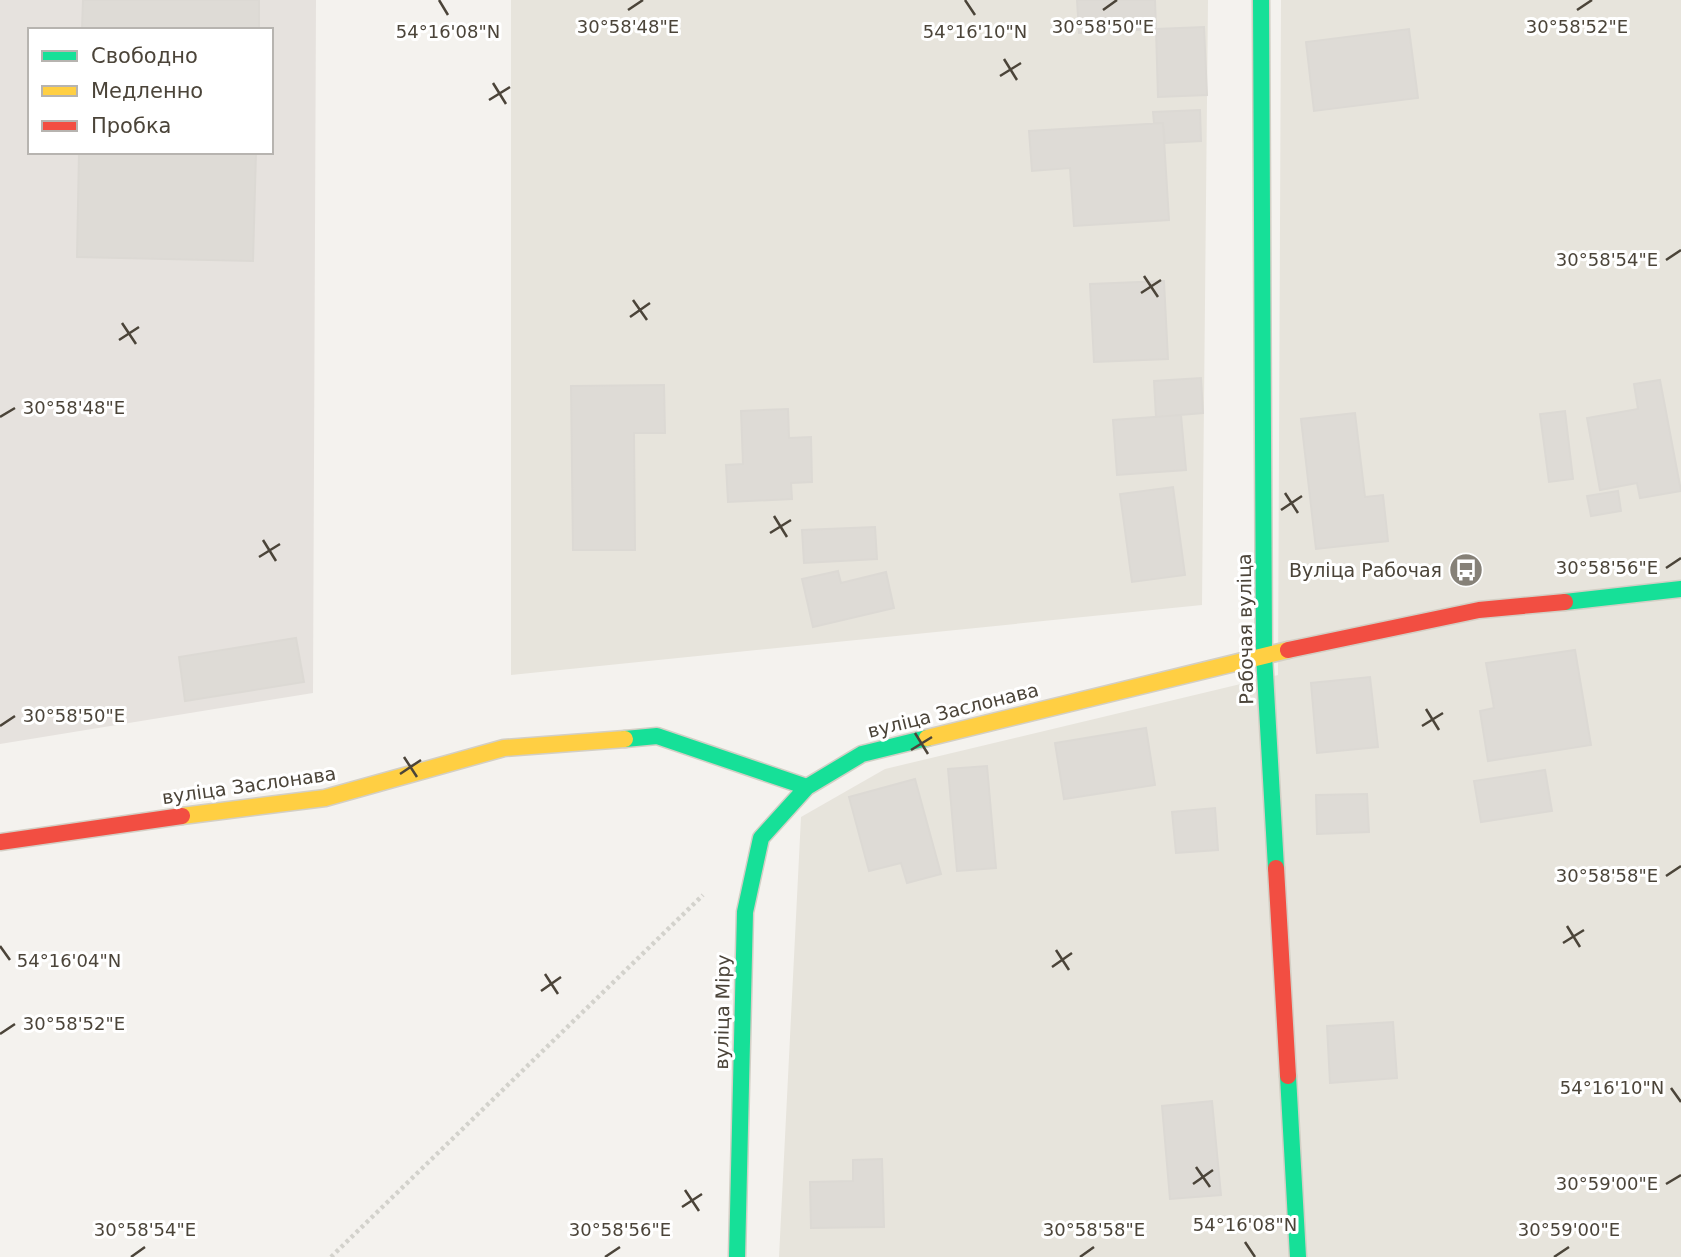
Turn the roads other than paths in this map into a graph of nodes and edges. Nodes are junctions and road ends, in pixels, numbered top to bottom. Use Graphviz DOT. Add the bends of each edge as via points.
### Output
graph roads {
  1 [pos="1261,0"];
  2 [pos="1681,589"];
  3 [pos="1264,655"];
  4 [pos="807,787"];
  5 [pos="0,842"];
  6 [pos="737,1257"];
  7 [pos="1298,1257"];
  1 -- 3 [label="street, Рабочая вуліца"];
  2 -- 3 [label="street, вуліца Заслонава" via="1479,610"];
  3 -- 4 [label="street, вуліца Заслонава" via="862,754"];
  3 -- 7 [label="street, Рабочая вуліца"];
  4 -- 5 [label="street, вуліца Заслонава" via="657,736 504,748 325,798"];
  4 -- 6 [label="street, вуліца Міру" via="761,838 745,912"];
}
